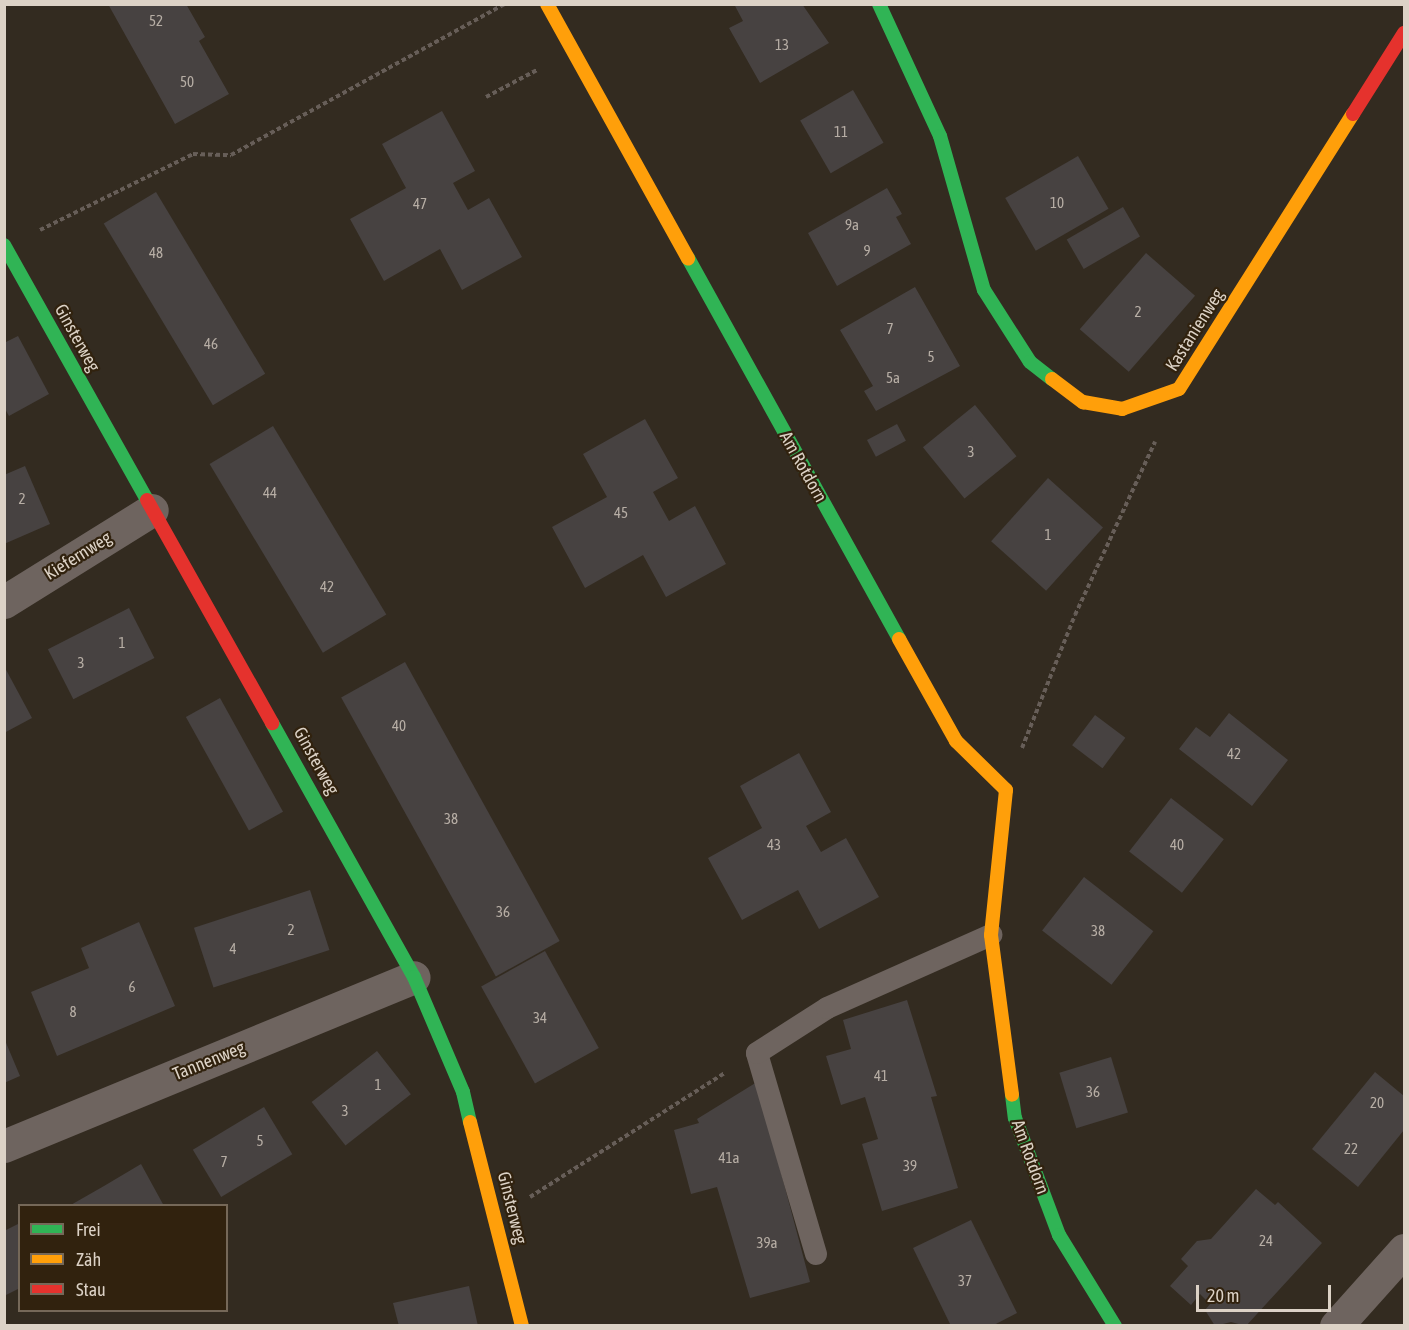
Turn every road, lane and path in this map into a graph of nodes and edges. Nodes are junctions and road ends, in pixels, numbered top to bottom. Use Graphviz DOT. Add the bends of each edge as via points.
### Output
graph roads {
  1 [pos="505,4"];
  2 [pos="547,4"];
  3 [pos="879,4"];
  4 [pos="1404,33"];
  5 [pos="572,51"];
  6 [pos="486,97"];
  7 [pos="5,246"];
  8 [pos="1179,389"];
  9 [pos="152,510"];
  10 [pos="4,602"];
  11 [pos="1006,789"];
  12 [pos="991,935"];
  13 [pos="414,977"];
  14 [pos="757,1053"];
  15 [pos="4,1146"];
  16 [pos="497,1218"];
  17 [pos="1404,1250"];
  18 [pos="816,1254"];
  19 [pos="522,1326"];
  20 [pos="1114,1326"];
  21 [pos="1336,1326"];
  1 -- 7 [label="path" via="231,155 193,154"];
  2 -- 5 [label="street, Am Rotdorn"];
  3 -- 8 [label="street, Kastanienweg" via="940,136 984,290 1030,362 1083,402 1102,406 1122,409"];
  4 -- 8 [label="street, Kastanienweg"];
  5 -- 6 [label="path"];
  5 -- 11 [label="street, Am Rotdorn" via="956,741"];
  7 -- 9 [label="street, Ginsterweg"];
  8 -- 11 [label="path" via="1075,615"];
  9 -- 10 [label="street, Kiefernweg"];
  9 -- 13 [label="street, Ginsterweg" via="259,693"];
  11 -- 12 [label="street, Am Rotdorn"];
  12 -- 14 [label="lane" via="827,1008"];
  12 -- 20 [label="street, Am Rotdorn" via="1015,1118 1059,1235"];
  13 -- 15 [label="street, Tannenweg"];
  13 -- 16 [label="street, Ginsterweg" via="462,1092"];
  14 -- 16 [label="path"];
  14 -- 18 [label="lane"];
  16 -- 19 [label="street, Ginsterweg"];
  17 -- 21 [label="street"];
}
